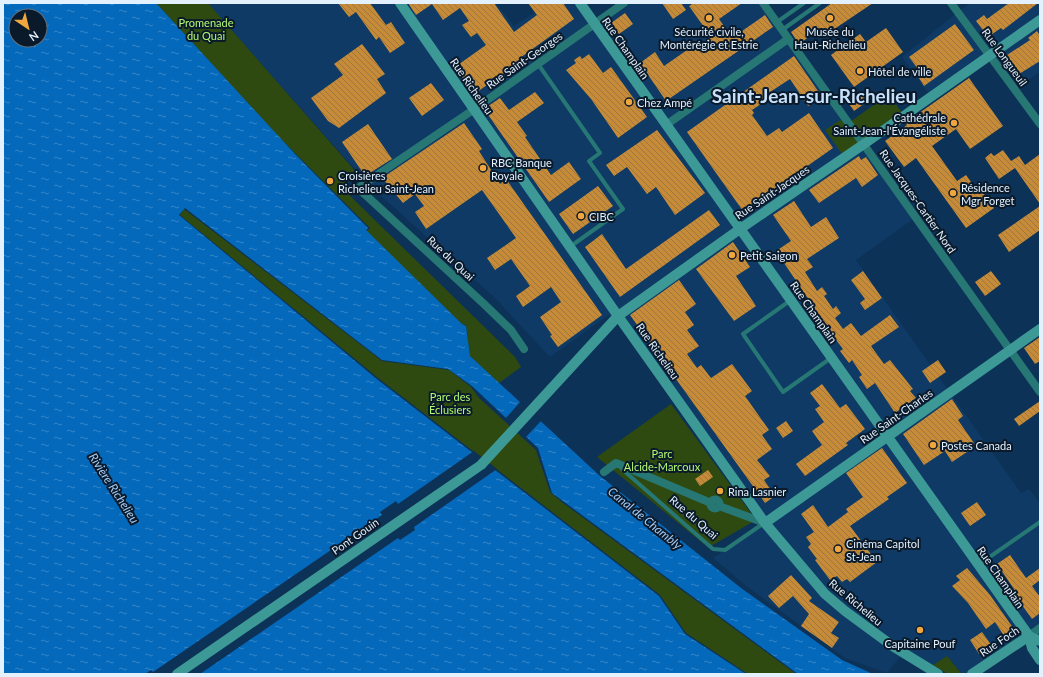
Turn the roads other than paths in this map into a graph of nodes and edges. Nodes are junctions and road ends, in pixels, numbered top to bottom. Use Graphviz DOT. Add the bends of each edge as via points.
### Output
graph roads {
  1 [pos="400,3"];
  2 [pos="580,3"];
  3 [pos="624,3"];
  4 [pos="763,3"];
  5 [pos="804,3"];
  6 [pos="820,3"];
  7 [pos="951,3"];
  8 [pos="1040,20"];
  9 [pos="777,22"];
  10 [pos="594,24"];
  11 [pos="782,30"];
  12 [pos="788,39"];
  13 [pos="990,54"];
  14 [pos="538,64"];
  15 [pos="473,110"];
  16 [pos="1040,124"];
  17 [pos="666,125"];
  18 [pos="864,144"];
  19 [pos="358,188"];
  20 [pos="740,229"];
  21 [pos="570,247"];
  22 [pos="791,300"];
  23 [pos="618,316"];
  24 [pos="1040,329"];
  25 [pos="524,349"];
  26 [pos="1010,350"];
  27 [pos="832,358"];
  28 [pos="1040,392"];
  29 [pos="537,406"];
  30 [pos="887,437"];
  31 [pos="616,463"];
  32 [pos="604,472"];
  33 [pos="1040,522"];
  34 [pos="765,523"];
  35 [pos="978,565"];
  36 [pos="1040,628"];
  37 [pos="1029,636"];
  38 [pos="1040,641"];
  39 [pos="1040,660"];
  40 [pos="177,674"];
  41 [pos="938,674"];
  42 [pos="972,674"];
  1 -- 15 [label="street, Rue Richelieu"];
  2 -- 10 [label="street, Rue Champlain"];
  3 -- 10 [label="street, Rue Saint-Georges"];
  4 -- 9 [label="street, Rue Jacques-Cartier Nord"];
  5 -- 9 [label="lane"];
  6 -- 11 [label="lane"];
  7 -- 13 [label="street, Rue Longueuil"];
  8 -- 13 [label="street, Rue Saint-Jacques"];
  9 -- 11 [label="street, Rue Jacques-Cartier Nord"];
  10 -- 14 [label="street, Rue Saint-Georges"];
  10 -- 17 [label="street, Rue Champlain"];
  11 -- 12 [label="street, Rue Jacques-Cartier Nord"];
  12 -- 17 [label="street"];
  12 -- 18 [label="street, Rue Jacques-Cartier Nord"];
  13 -- 16 [label="street, Rue Longueuil"];
  13 -- 18 [label="street, Rue Saint-Jacques"];
  14 -- 15 [label="street, Rue Saint-Georges"];
  14 -- 21 [label="lane" via="600,153 589,161 623,209"];
  15 -- 19 [label="street, Rue Saint-Georges"];
  15 -- 21 [label="street, Rue Richelieu"];
  17 -- 20 [label="street, Rue Champlain"];
  18 -- 20 [label="street, Rue Saint-Jacques"];
  18 -- 26 [label="street, Rue Jacques-Cartier Nord"];
  19 -- 25 [label="street, Rue du Quai" via="484,304 510,330"];
  20 -- 22 [label="street, Rue Champlain"];
  20 -- 23 [label="street, Rue Saint-Jacques"];
  21 -- 23 [label="street, Rue Richelieu"];
  22 -- 27 [label="street, Rue Champlain"];
  22 -- 27 [label="lane" via="743,334 784,392"];
  23 -- 29 [label="street, Rue Saint-Jacques"];
  23 -- 34 [label="street, Rue Richelieu"];
  24 -- 26 [label="street, Rue Saint-Charles"];
  26 -- 28 [label="street, Rue Jacques-Cartier Nord"];
  26 -- 30 [label="street, Rue Saint-Charles"];
  27 -- 30 [label="street, Rue Champlain"];
  29 -- 40 [label="street, Pont Gouin" via="481,465"];
  30 -- 34 [label="street, Rue Saint-Charles"];
  30 -- 35 [label="street, Rue Champlain"];
  31 -- 32 [label="street"];
  31 -- 34 [label="street" via="711,503 719,501 720,506"];
  31 -- 34 [label="lane, Rue du Quai" via="713,549 725,550"];
  33 -- 35 [label="lane"];
  34 -- 41 [label="street, Rue Richelieu" via="825,594 894,647"];
  35 -- 37 [label="street, Rue Champlain"];
  36 -- 37 [label="street, Rue Foch"];
  37 -- 38 [label="street, Rue Champlain"];
  37 -- 39 [label="street, Rue Champlain" via="1032,648"];
  37 -- 42 [label="street, Rue Foch"];
}
